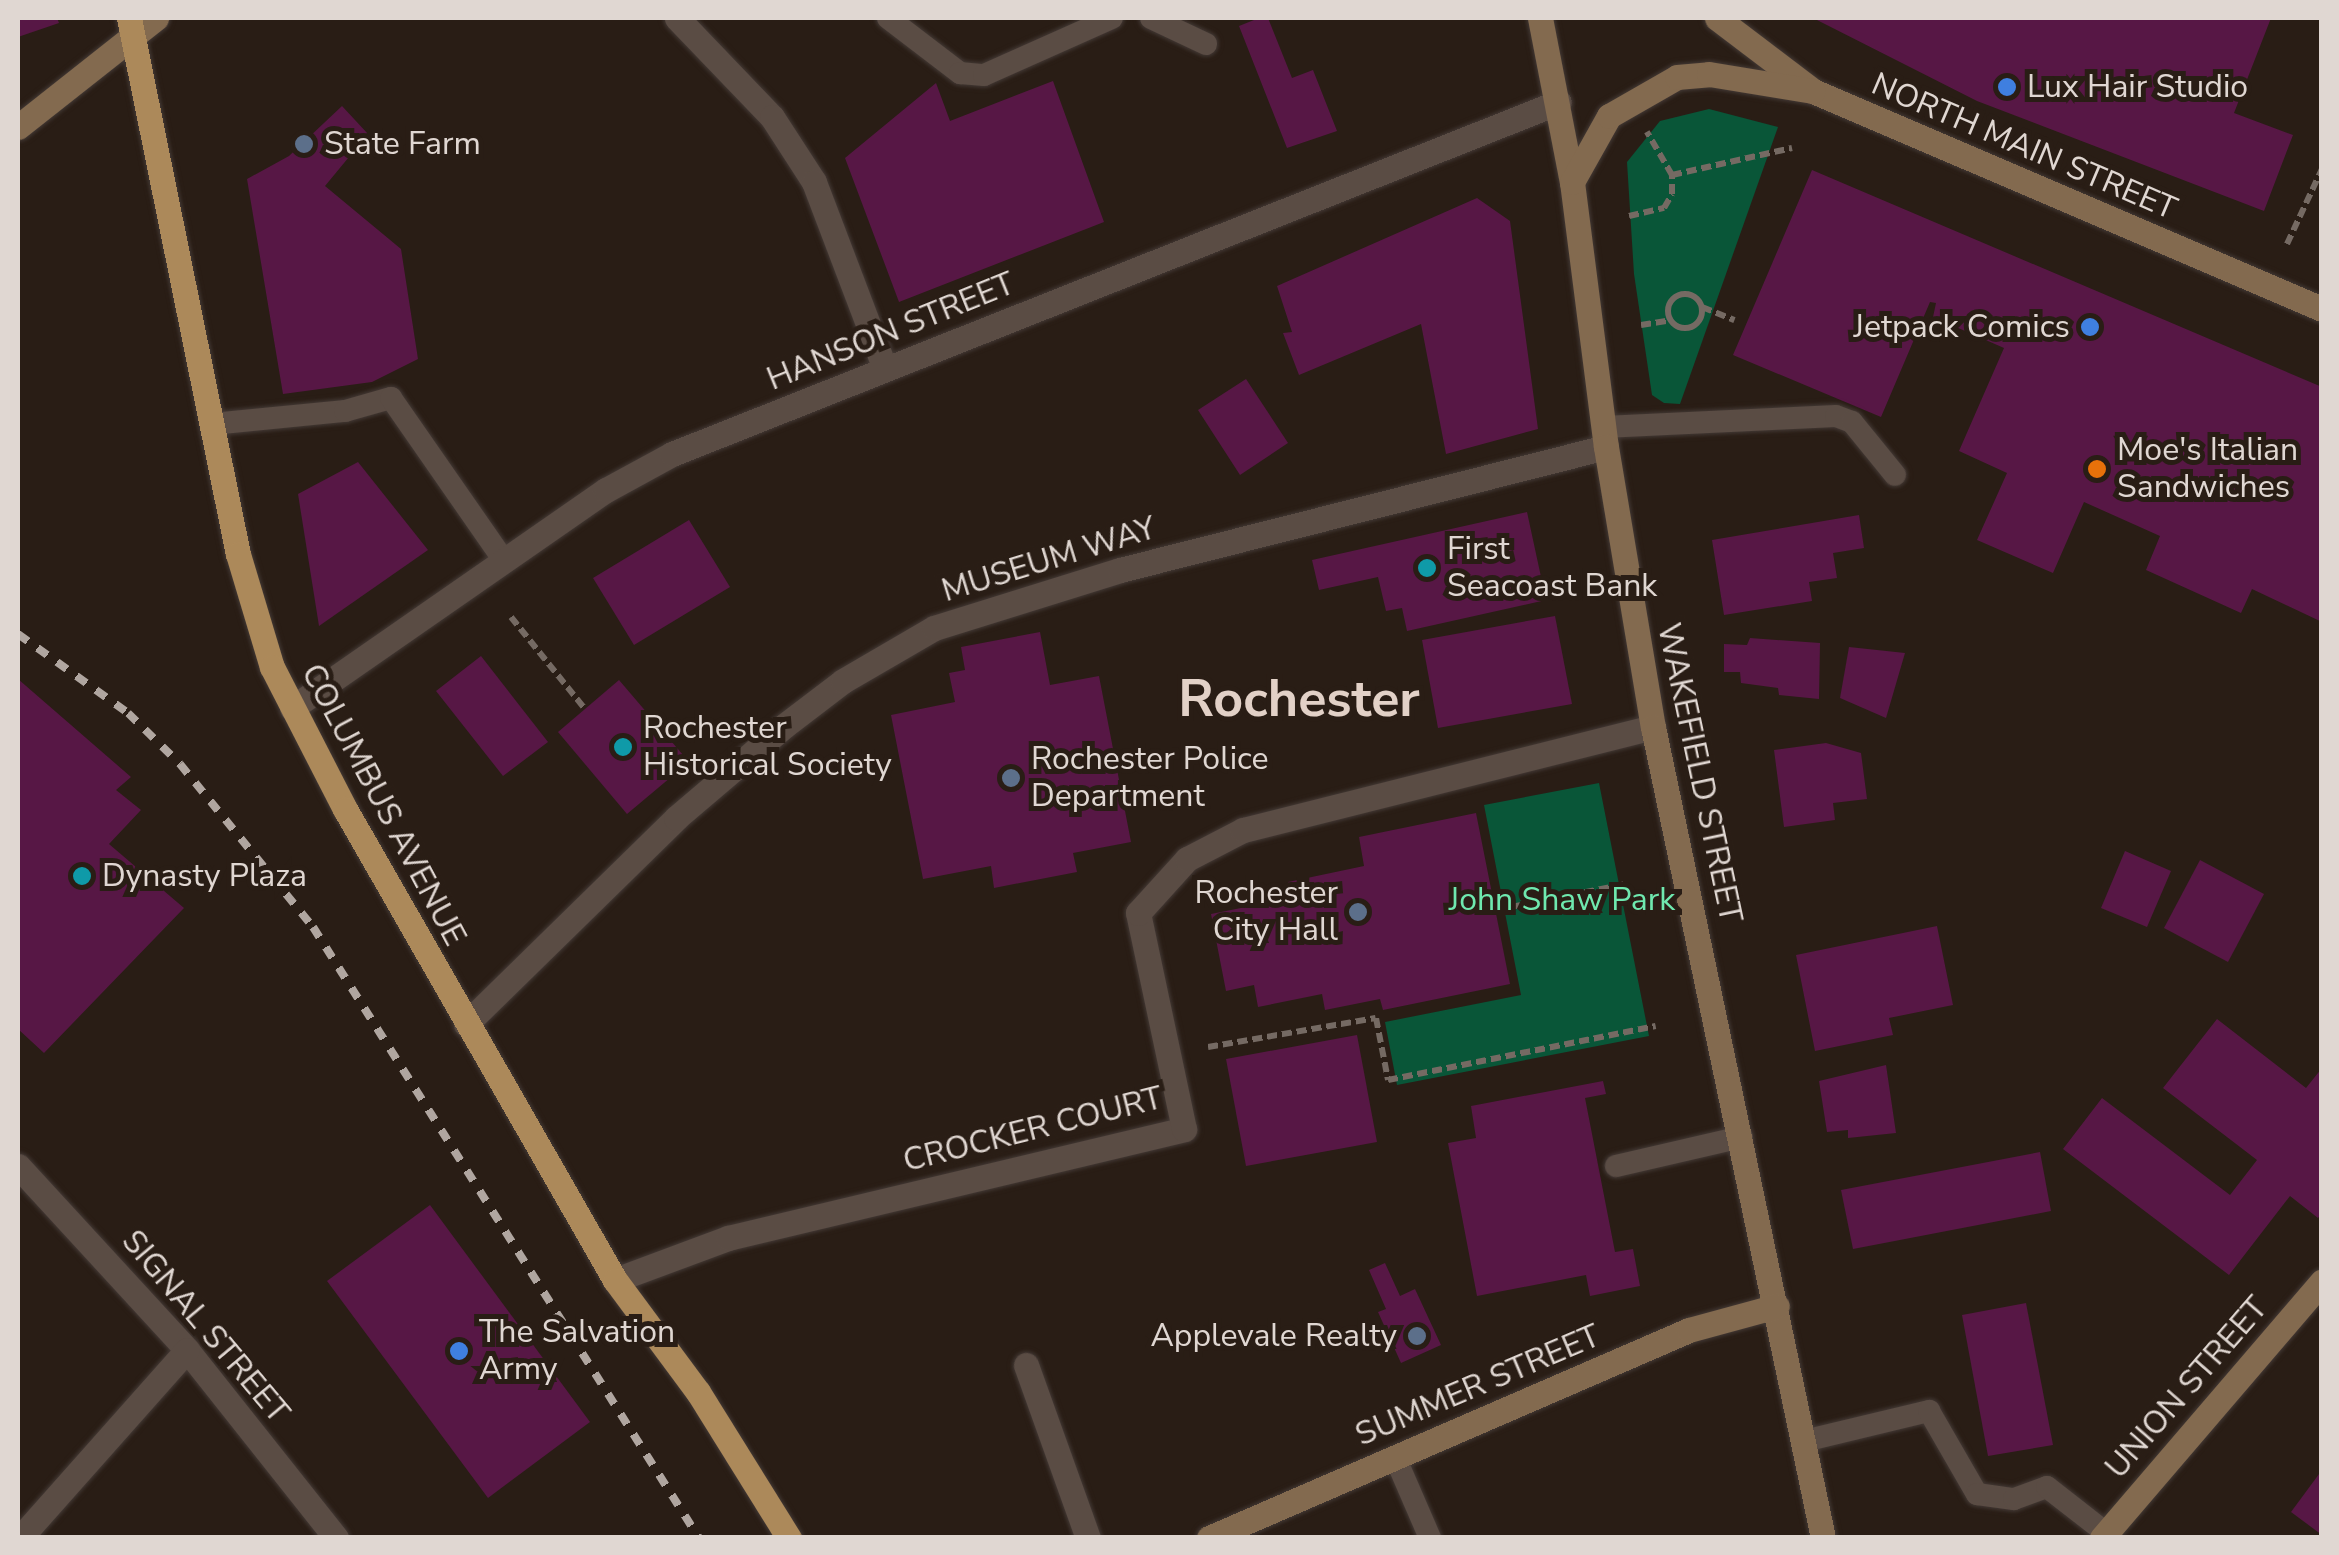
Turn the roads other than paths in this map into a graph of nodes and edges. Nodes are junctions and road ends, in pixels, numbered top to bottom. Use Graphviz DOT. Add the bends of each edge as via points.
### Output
graph roads {
  1 [pos="156,18"];
  2 [pos="677,18"];
  3 [pos="888,18"];
  4 [pos="1112,18"];
  5 [pos="1151,18"];
  6 [pos="1540,18"];
  7 [pos="1717,18"];
  8 [pos="131,28"];
  9 [pos="1206,44"];
  10 [pos="1813,91"];
  11 [pos="1559,102"];
  12 [pos="18,127"];
  13 [pos="1572,182"];
  14 [pos="2322,310"];
  15 [pos="885,369"];
  16 [pos="212,424"];
  17 [pos="1605,437"];
  18 [pos="1895,474"];
  19 [pos="503,560"];
  20 [pos="292,708"];
  21 [pos="1652,727"];
  22 [pos="466,1024"];
  23 [pos="1742,1137"];
  24 [pos="18,1166"];
  25 [pos="1616,1166"];
  26 [pos="616,1280"];
  27 [pos="2322,1281"];
  28 [pos="1777,1306"];
  29 [pos="187,1350"];
  30 [pos="1026,1365"];
  31 [pos="1804,1441"];
  32 [pos="1395,1457"];
  33 [pos="1824,1535"];
  34 [pos="2104,1535"];
  35 [pos="20,1538"];
  36 [pos="336,1538"];
  37 [pos="789,1538"];
  38 [pos="1088,1538"];
  39 [pos="1209,1538"];
  40 [pos="1430,1538"];
  1 -- 8 [label="main road"];
  2 -- 15 [label="street" via="772,117 814,182"];
  3 -- 4 [label="lane" via="960,74 984,74"];
  5 -- 9 [label="lane"];
  6 -- 11 [label="main road, WAKEFIELD STREET"];
  7 -- 10 [label="main road, NORTH MAIN STREET"];
  8 -- 12 [label="main road"];
  8 -- 16 [label="main road, COLUMBUS AVENUE"];
  10 -- 13 [label="main road" via="1709,74 1677,77 1609,116"];
  10 -- 14 [label="main road, NORTH MAIN STREET"];
  11 -- 13 [label="main road, WAKEFIELD STREET"];
  11 -- 15 [label="street, HANSON STREET"];
  13 -- 17 [label="main road, WAKEFIELD STREET"];
  15 -- 19 [label="street, HANSON STREET" via="672,454"];
  16 -- 19 [label="lane" via="346,411 391,398"];
  16 -- 20 [label="main road, COLUMBUS AVENUE" via="256,620"];
  17 -- 18 [label="lane" via="1836,416 1852,422"];
  17 -- 21 [label="main road, WAKEFIELD STREET"];
  17 -- 22 [label="street, MUSEUM WAY" via="934,628 843,681 756,749 663,830"];
  19 -- 20 [label="street, HANSON STREET"];
  20 -- 22 [label="main road, COLUMBUS AVENUE"];
  21 -- 23 [label="main road, WAKEFIELD STREET"];
  21 -- 26 [label="street, CROCKER COURT" via="1242,830 1187,859 1138,912 1184,1129 728,1238"];
  22 -- 26 [label="main road, COLUMBUS AVENUE"];
  23 -- 25 [label="lane"];
  23 -- 28 [label="main road, WAKEFIELD STREET"];
  24 -- 29 [label="street, SIGNAL STREET"];
  26 -- 37 [label="main road, COLUMBUS AVENUE" via="698,1392"];
  27 -- 34 [label="main road, UNION STREET"];
  28 -- 31 [label="main road, WAKEFIELD STREET"];
  28 -- 32 [label="main road, SUMMER STREET" via="1690,1330"];
  29 -- 35 [label="street"];
  29 -- 36 [label="street, SIGNAL STREET"];
  30 -- 38 [label="street"];
  31 -- 33 [label="main road, WAKEFIELD STREET"];
  31 -- 34 [label="lane" via="1930,1411 1977,1494 2014,1499 2047,1486"];
  32 -- 39 [label="main road, SUMMER STREET"];
  32 -- 40 [label="lane"];
}
